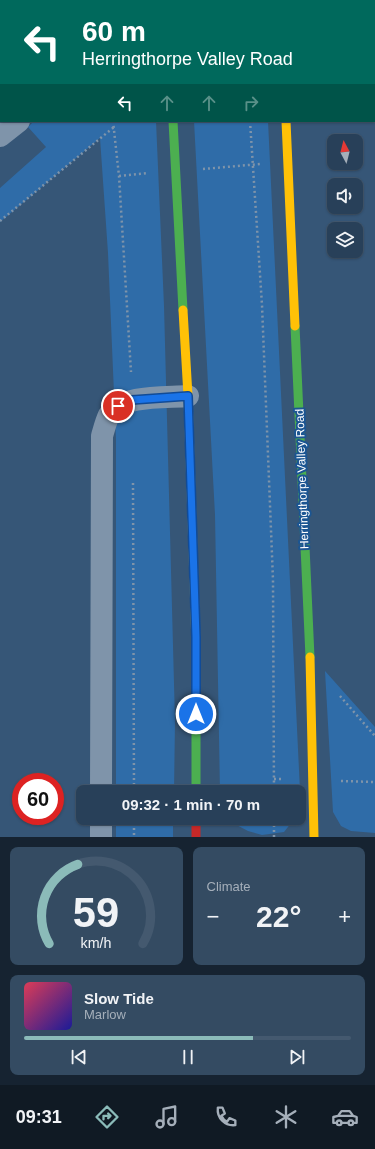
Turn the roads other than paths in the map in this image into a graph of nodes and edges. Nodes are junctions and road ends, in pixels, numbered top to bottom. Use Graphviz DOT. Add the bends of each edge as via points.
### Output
graph roads {
  1 [pos="18,122"];
  2 [pos="173,122"];
  3 [pos="286,122"];
  4 [pos="0,136"];
  5 [pos="188,396"];
  6 [pos="101,785"];
  7 [pos="196,785"];
  8 [pos="101,825"];
  9 [pos="196,825"];
  10 [pos="101,837"];
  11 [pos="196,837"];
  12 [pos="314,837"];
  1 -- 4 [label="street"];
  2 -- 5 [label="street"];
  3 -- 12 [label="street, Herringthorpe Valley Road" via="314,772"];
  5 -- 6 [label="street" via="132,400 118,406 109,416 102,436"];
  5 -- 7 [label="street" via="196,637"];
  8 -- 10 [label="street"];
  9 -- 11 [label="street"];
}
